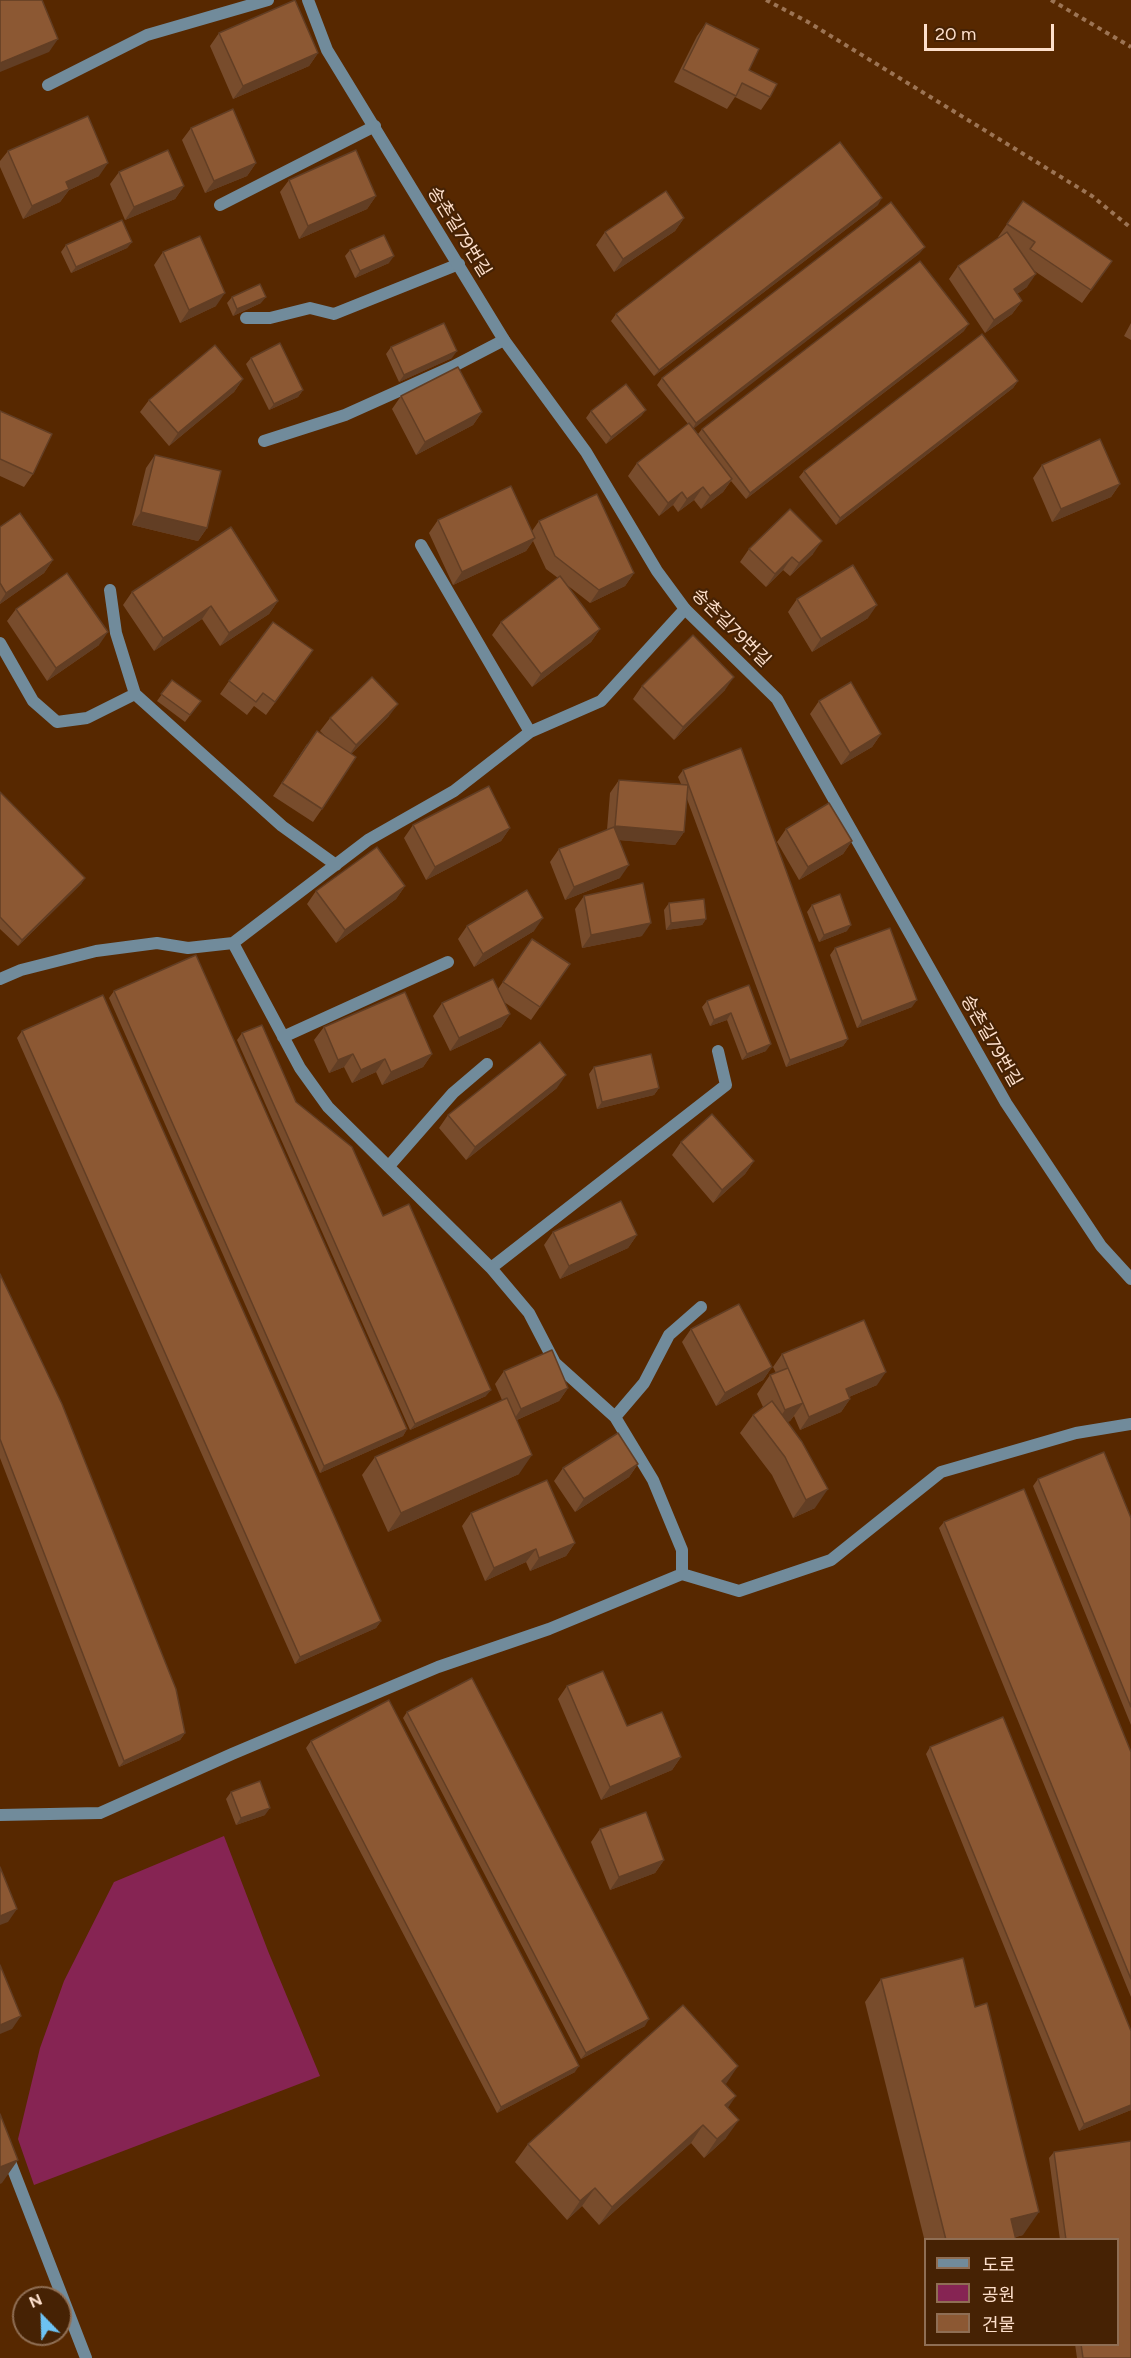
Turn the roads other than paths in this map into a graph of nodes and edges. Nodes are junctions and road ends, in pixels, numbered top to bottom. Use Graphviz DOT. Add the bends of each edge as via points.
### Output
graph roads {
  1 [pos="268,0"];
  2 [pos="308,0"];
  3 [pos="48,85"];
  4 [pos="375,126"];
  5 [pos="220,205"];
  6 [pos="459,264"];
  7 [pos="246,318"];
  8 [pos="504,339"];
  9 [pos="264,441"];
  10 [pos="421,545"];
  11 [pos="110,590"];
  12 [pos="685,609"];
  13 [pos="0,643"];
  14 [pos="135,694"];
  15 [pos="530,732"];
  16 [pos="336,865"];
  17 [pos="233,943"];
  18 [pos="448,962"];
  19 [pos="0,979"];
  20 [pos="284,1037"];
  21 [pos="718,1051"];
  22 [pos="487,1064"];
  23 [pos="389,1166"];
  24 [pos="491,1268"];
  25 [pos="1131,1279"];
  26 [pos="700,1307"];
  27 [pos="615,1417"];
  28 [pos="1131,1424"];
  29 [pos="682,1575"];
  30 [pos="0,1815"];
  31 [pos="0,2136"];
  32 [pos="86,2358"];
  1 -- 3 [label="street" via="147,35"];
  2 -- 4 [label="street, 송촌길79번길" via="327,50"];
  4 -- 5 [label="street"];
  4 -- 6 [label="street, 송촌길79번길"];
  6 -- 7 [label="street" via="334,314 310,308 270,318"];
  6 -- 8 [label="street, 송촌길79번길"];
  8 -- 9 [label="street" via="345,415"];
  8 -- 12 [label="street, 송촌길79번길" via="586,452 657,571"];
  10 -- 15 [label="street"];
  11 -- 14 [label="street" via="117,633"];
  12 -- 15 [label="street" via="601,701"];
  12 -- 25 [label="street, 송촌길79번길" via="777,699 1006,1103 1101,1246"];
  13 -- 14 [label="street" via="33,701 57,722 87,718"];
  14 -- 16 [label="street" via="282,825"];
  15 -- 16 [label="street" via="454,791 368,840"];
  16 -- 17 [label="street"];
  17 -- 19 [label="street" via="188,948 157,943 96,951"];
  17 -- 20 [label="street"];
  18 -- 20 [label="street"];
  20 -- 23 [label="street" via="328,1107"];
  21 -- 24 [label="street" via="726,1085"];
  22 -- 23 [label="street" via="453,1093"];
  23 -- 24 [label="street"];
  24 -- 27 [label="street" via="529,1313 555,1362"];
  26 -- 27 [label="street" via="669,1335 644,1383"];
  27 -- 29 [label="street" via="653,1480 682,1550"];
  28 -- 29 [label="street" via="1076,1433 941,1472 831,1560 739,1592"];
  29 -- 30 [label="street" via="549,1629 438,1666 100,1813"];
  31 -- 32 [label="street"];
}
